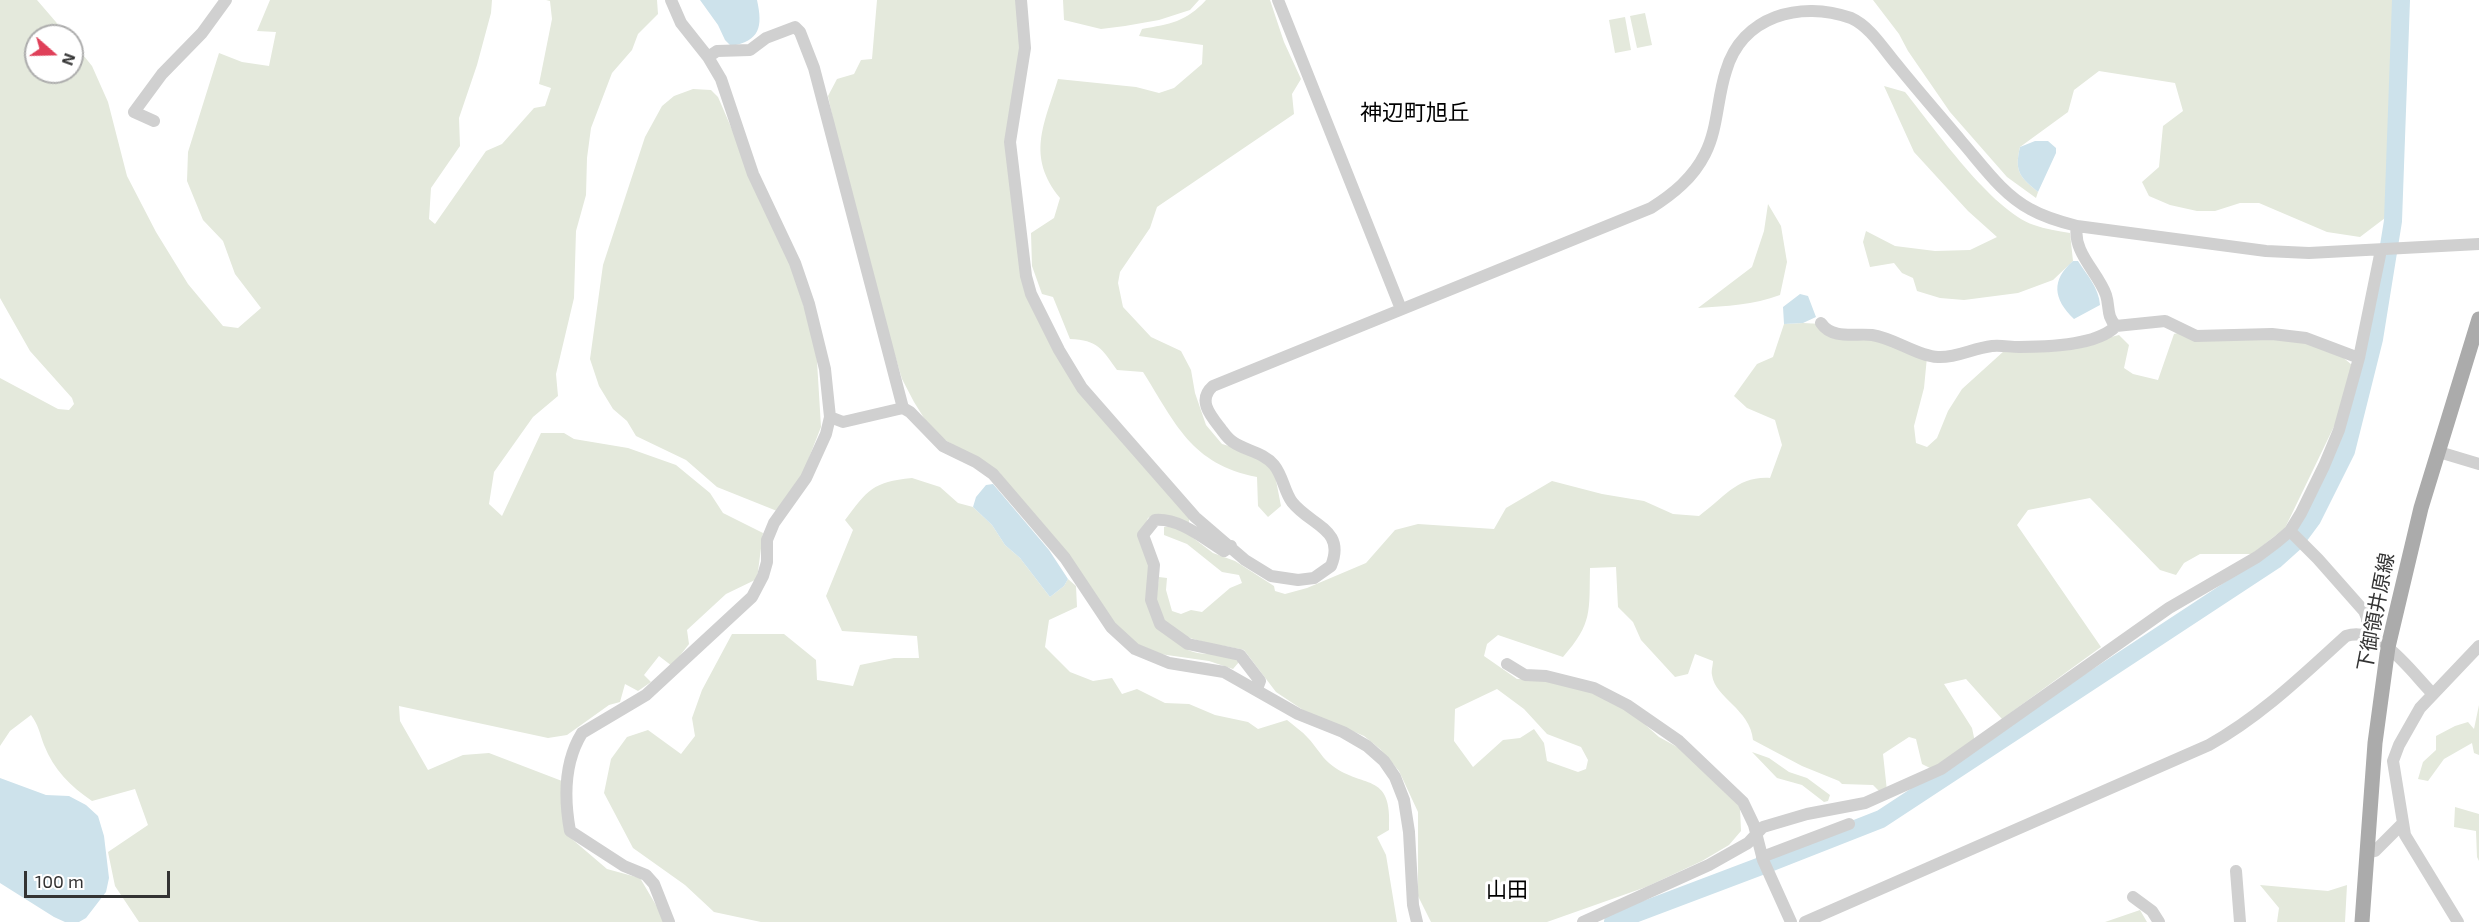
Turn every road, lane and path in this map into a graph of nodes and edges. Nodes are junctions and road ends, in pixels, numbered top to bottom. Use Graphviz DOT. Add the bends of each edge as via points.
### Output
graph roads {
  1 [pos="226,0"];
  2 [pos="671,0"];
  3 [pos="1020,0"];
  4 [pos="1278,0"];
  5 [pos="708,57"];
  6 [pos="154,121"];
  7 [pos="2077,226"];
  8 [pos="2479,244"];
  9 [pos="2384,250"];
  10 [pos="1401,309"];
  11 [pos="2479,319"];
  12 [pos="1821,323"];
  13 [pos="2116,326"];
  14 [pos="2359,358"];
  15 [pos="903,408"];
  16 [pos="830,417"];
  17 [pos="2439,452"];
  18 [pos="2479,464"];
  19 [pos="2295,535"];
  20 [pos="1230,546"];
  21 [pos="2367,634"];
  22 [pos="2479,646"];
  23 [pos="2388,647"];
  24 [pos="1507,664"];
  25 [pos="1257,689"];
  26 [pos="2433,694"];
  27 [pos="1849,824"];
  28 [pos="2402,824"];
  29 [pos="1755,835"];
  30 [pos="2366,853"];
  31 [pos="1764,861"];
  32 [pos="2236,871"];
  33 [pos="2133,897"];
  34 [pos="669,922"];
  35 [pos="1417,922"];
  36 [pos="1583,922"];
  37 [pos="1791,922"];
  38 [pos="1805,922"];
  39 [pos="2159,922"];
  40 [pos="2240,922"];
  41 [pos="2362,922"];
  42 [pos="2458,922"];
  1 -- 6 [label="street" via="134,112"];
  2 -- 5 [label="street" via="681,23"];
  3 -- 20 [label="street" via="1025,48 1011,142 1030,294 1082,388 1195,517"];
  4 -- 10 [label="street"];
  5 -- 15 [label="street" via="717,51 750,50 766,38 795,27 800,32 814,68"];
  5 -- 16 [label="street" via="721,79 753,174 795,263 809,304 820,344"];
  7 -- 9 [label="street" via="2309,254"];
  7 -- 10 [label="street" via="2030,209 1997,183 1861,24 1826,11 1795,10 1783,12 1754,29 1733,52 1706,153 1682,186 1665,199"];
  7 -- 13 [label="street" via="2079,246 2106,295 2106,308"];
  8 -- 9 [label="street"];
  9 -- 14 [label="street"];
  10 -- 20 [label="street" via="1207,391 1204,404 1211,417 1233,442 1274,465 1290,499 1333,537 1336,545 1331,566 1314,578 1298,580 1271,576"];
  11 -- 17 [label="main road, 下御領井原線"];
  12 -- 13 [label="street" via="1845,335 1885,338 1934,357 1992,346 2074,343 2098,337"];
  13 -- 14 [label="street" via="2165,321 2196,336 2272,334 2307,338"];
  14 -- 19 [label="street" via="2339,430"];
  15 -- 16 [label="street" via="843,422"];
  15 -- 25 [label="street" via="943,446 993,474 1065,558 1111,627 1134,650 1169,663 1224,672"];
  16 -- 34 [label="street" via="806,478 774,523 767,540 764,576 752,597 646,695 582,733 576,743 567,777 570,831 624,866 646,875 654,884"];
  17 -- 18 [label="street"];
  17 -- 23 [label="main road, 下御領井原線" via="2421,508"];
  19 -- 21 [label="street" via="2364,611"];
  19 -- 29 [label="street" via="2169,608 1941,769 1865,803 1807,814 1763,827"];
  20 -- 25 [label="street" via="1224,550 1165,519 1155,520 1143,535 1154,565 1151,600 1160,624 1188,644 1240,655 1260,681"];
  21 -- 23 [label="street"];
  21 -- 38 [label="street" via="2346,636 2267,706 2209,745"];
  22 -- 26 [label="street"];
  23 -- 26 [label="street"];
  23 -- 30 [label="main road, 下御領井原線"];
  24 -- 29 [label="street" via="1525,675 1593,688 1627,705 1679,741 1737,795 1748,811"];
  25 -- 35 [label="street" via="1298,714 1367,746 1395,777 1404,800 1409,832"];
  26 -- 28 [label="street" via="2394,756"];
  27 -- 31 [label="street"];
  28 -- 30 [label="street" via="2375,851"];
  28 -- 42 [label="street" via="2409,843"];
  29 -- 31 [label="street"];
  29 -- 36 [label="street" via="1709,865"];
  30 -- 41 [label="main road, 下御領井原線"];
  31 -- 37 [label="street"];
  32 -- 40 [label="street"];
  33 -- 39 [label="street" via="2152,911"];
}
